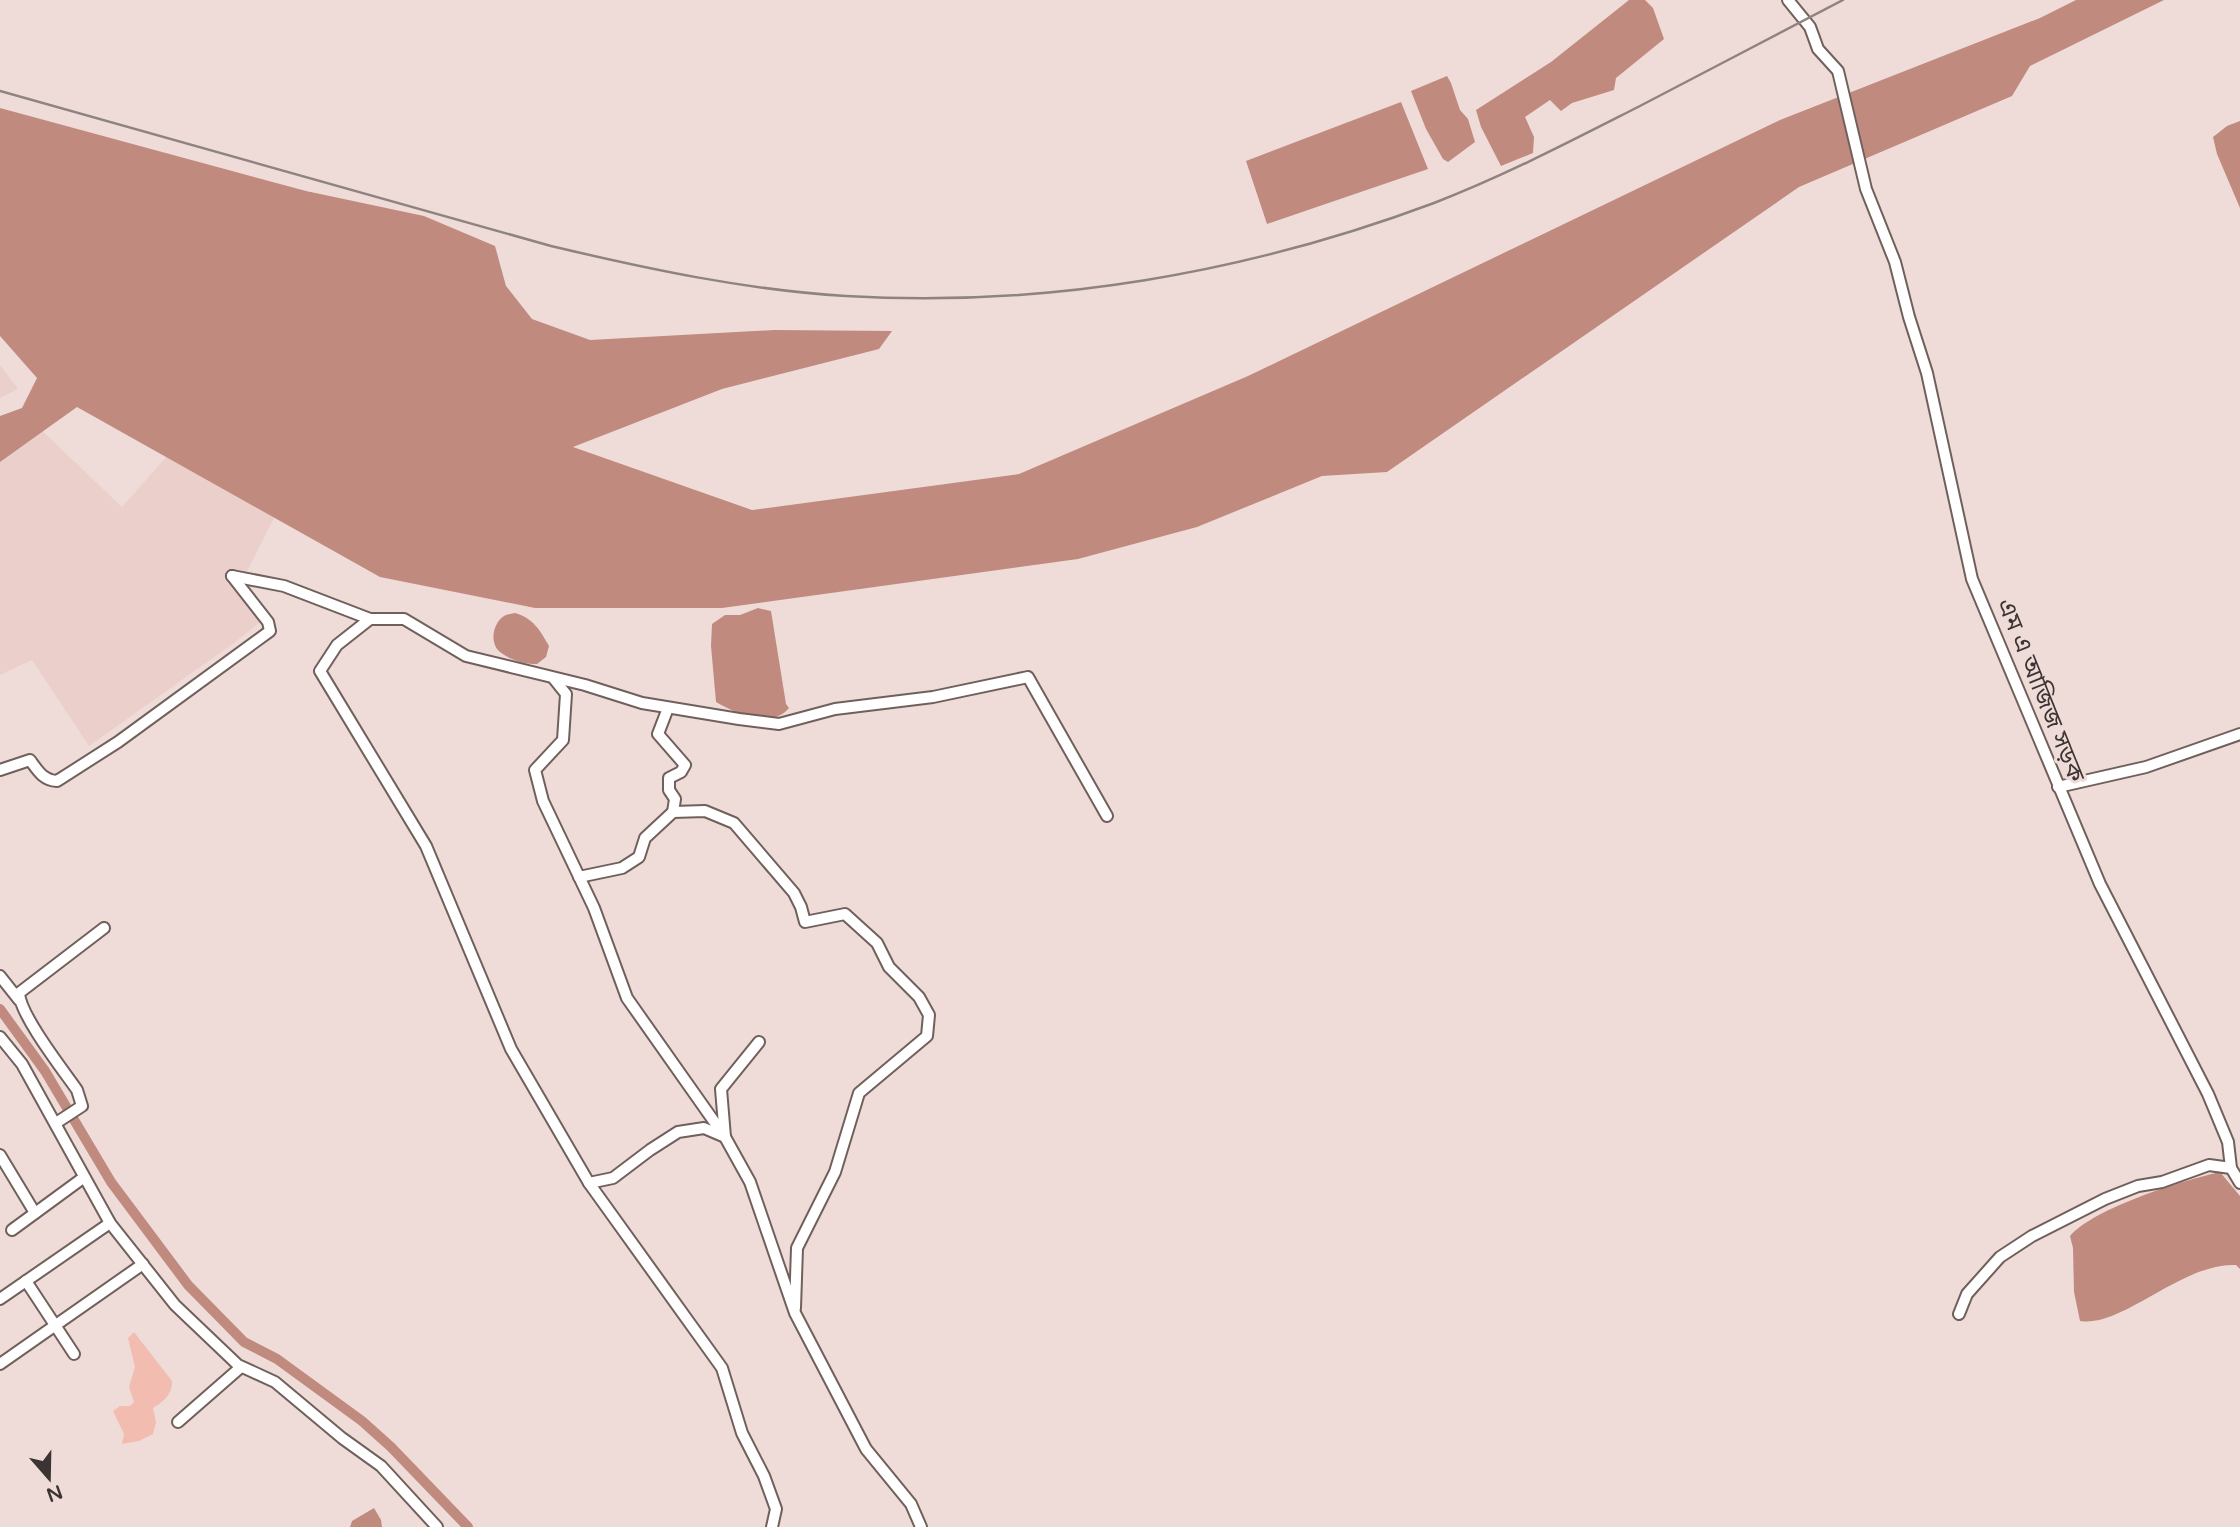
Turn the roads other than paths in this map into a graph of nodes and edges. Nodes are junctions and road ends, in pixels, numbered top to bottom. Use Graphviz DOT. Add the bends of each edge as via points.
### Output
graph roads {
  1 [pos="1788,0"];
  2 [pos="370,619"];
  3 [pos="554,679"];
  4 [pos="668,708"];
  5 [pos="2240,734"];
  6 [pos="0,770"];
  7 [pos="2058,786"];
  8 [pos="673,812"];
  9 [pos="1107,816"];
  10 [pos="579,877"];
  11 [pos="104,928"];
  12 [pos="0,976"];
  13 [pos="19,1000"];
  14 [pos="0,1037"];
  15 [pos="760,1042"];
  16 [pos="58,1122"];
  17 [pos="724,1137"];
  18 [pos="0,1155"];
  19 [pos="2231,1168"];
  20 [pos="83,1178"];
  21 [pos="589,1183"];
  22 [pos="2240,1183"];
  23 [pos="35,1213"];
  24 [pos="110,1223"];
  25 [pos="12,1230"];
  26 [pos="143,1264"];
  27 [pos="26,1282"];
  28 [pos="0,1299"];
  29 [pos="795,1313"];
  30 [pos="1959,1314"];
  31 [pos="54,1326"];
  32 [pos="74,1354"];
  33 [pos="0,1364"];
  34 [pos="241,1367"];
  35 [pos="178,1422"];
  36 [pos="437,1527"];
  37 [pos="772,1527"];
  38 [pos="921,1527"];
  1 -- 7 [label="street, এম এ আজিজ সড়ক" via="1810,27 1818,49 1838,71 1866,189 1895,262 1927,373 1972,579"];
  2 -- 3 [label="street" via="404,619 466,656"];
  2 -- 6 [label="street" via="284,586 232,576 268,622 270,632 57,781 39,773 30,760"];
  2 -- 21 [label="street" via="337,645 320,671 426,846 511,1049"];
  3 -- 4 [label="street"];
  3 -- 10 [label="street" via="566,694 563,740 535,770 543,801"];
  4 -- 8 [label="street" via="657,734 685,765 669,778 675,799"];
  4 -- 9 [label="street" via="779,724 835,709 933,697 1028,677"];
  5 -- 7 [label="street" via="2146,767"];
  7 -- 19 [label="street, এম এ আজিজ সড়ক" via="2100,884 2208,1094 2228,1142"];
  8 -- 10 [label="street" via="645,838 639,857 622,867"];
  8 -- 29 [label="street" via="705,811 734,823 794,893 805,922 845,914 877,943 889,967 919,997 929,1015 927,1036 859,1093 835,1172 797,1248"];
  10 -- 17 [label="street" via="628,998"];
  11 -- 13 [label="street" via="19,993"];
  12 -- 13 [label="street"];
  13 -- 16 [label="street" via="82,1105"];
  14 -- 16 [label="street"];
  15 -- 17 [label="street" via="721,1088"];
  16 -- 20 [label="street"];
  17 -- 21 [label="street" via="704,1128 678,1132 613,1178"];
  17 -- 29 [label="street" via="750,1182"];
  18 -- 23 [label="street"];
  19 -- 22 [label="street, এম এ আজিজ সড়ক"];
  19 -- 30 [label="street" via="2209,1165 2138,1186 2032,1236 2000,1257 1967,1294"];
  20 -- 23 [label="street"];
  20 -- 24 [label="street"];
  21 -- 37 [label="street" via="722,1367 742,1433 776,1509"];
  23 -- 25 [label="street"];
  24 -- 26 [label="street"];
  24 -- 27 [label="street"];
  26 -- 31 [label="street"];
  26 -- 34 [label="street" via="175,1305"];
  27 -- 28 [label="street"];
  27 -- 31 [label="street"];
  29 -- 38 [label="street" via="866,1448 911,1504"];
  31 -- 32 [label="street"];
  31 -- 33 [label="street"];
  34 -- 35 [label="street"];
  34 -- 36 [label="street" via="275,1382 381,1466"];
}
